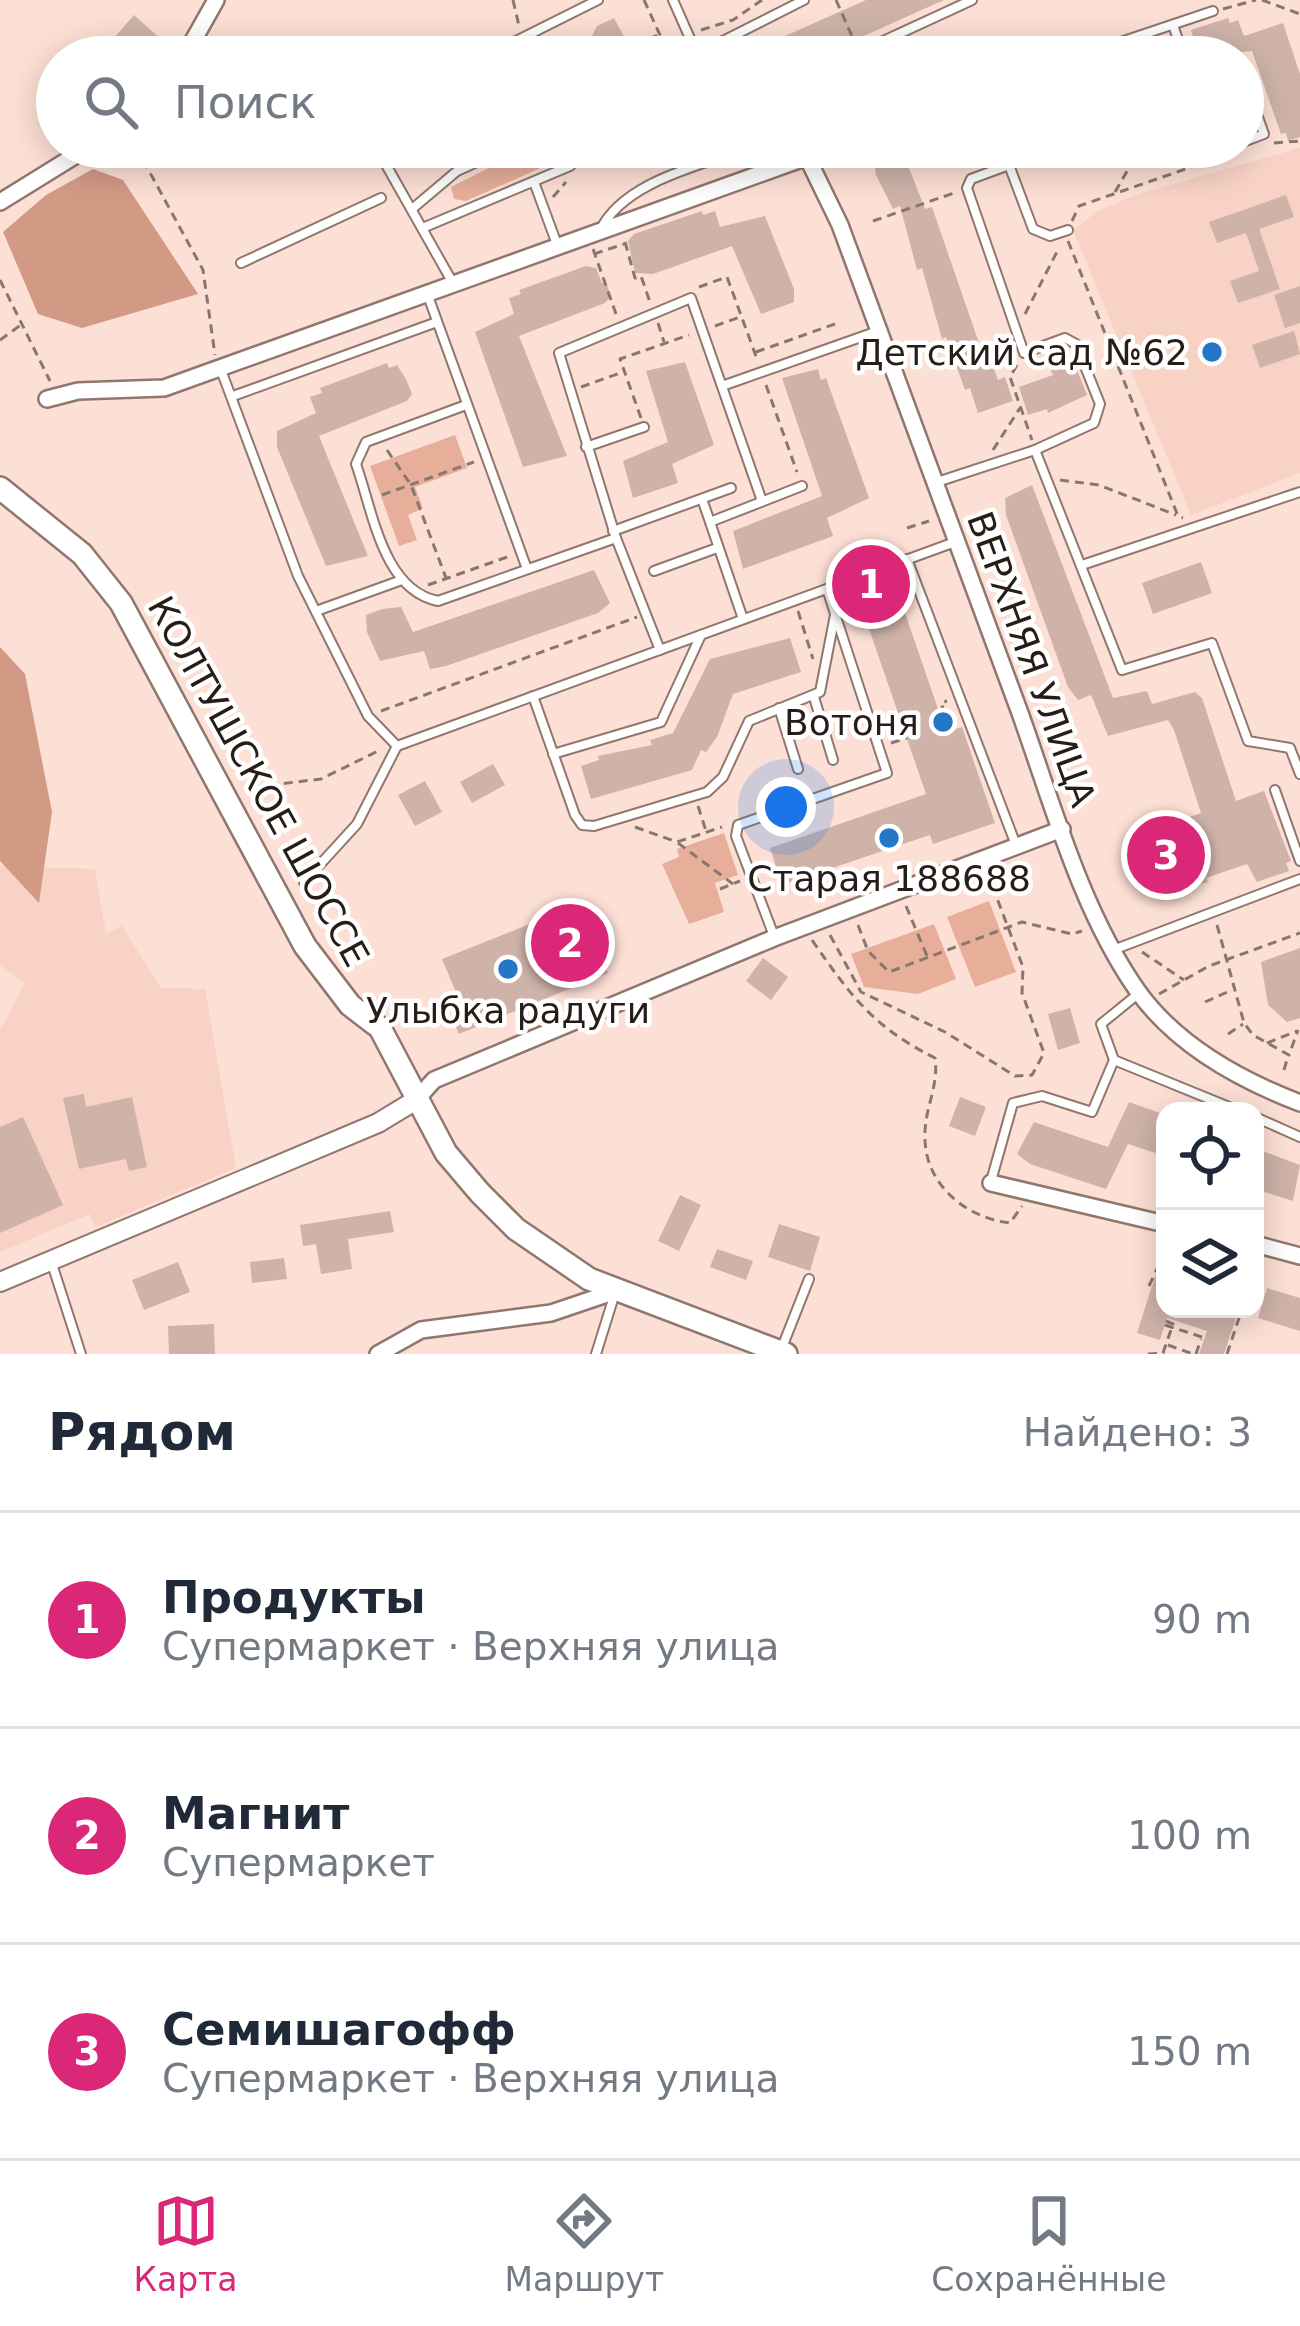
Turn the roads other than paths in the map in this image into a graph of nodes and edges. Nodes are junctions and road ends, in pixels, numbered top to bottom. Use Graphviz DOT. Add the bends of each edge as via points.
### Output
graph roads {
  1 [pos="215,0"];
  2 [pos="557,0"];
  3 [pos="598,0"];
  4 [pos="804,0"];
  5 [pos="972,0"];
  6 [pos="1193,1"];
  7 [pos="669,3"];
  8 [pos="1213,11"];
  9 [pos="564,16"];
  10 [pos="1199,16"];
  11 [pos="1173,25"];
  12 [pos="195,36"];
  13 [pos="525,36"];
  14 [pos="685,36"];
  15 [pos="731,36"];
  16 [pos="901,36"];
  17 [pos="1140,36"];
  18 [pos="1177,36"];
  19 [pos="55,168"];
  20 [pos="388,168"];
  21 [pos="464,168"];
  22 [pos="566,168"];
  23 [pos="700,168"];
  24 [pos="780,168"];
  25 [pos="812,168"];
  26 [pos="1001,168"];
  27 [pos="1010,168"];
  28 [pos="534,182"];
  29 [pos="381,198"];
  30 [pos="0,202"];
  31 [pos="412,209"];
  32 [pos="425,227"];
  33 [pos="1067,233"];
  34 [pos="595,238"];
  35 [pos="558,248"];
  36 [pos="241,263"];
  37 [pos="454,285"];
  38 [pos="428,295"];
  39 [pos="437,322"];
  40 [pos="879,331"];
  41 [pos="221,369"];
  42 [pos="722,386"];
  43 [pos="232,396"];
  44 [pos="52,398"];
  45 [pos="466,405"];
  46 [pos="644,427"];
  47 [pos="586,447"];
  48 [pos="1035,450"];
  49 [pos="935,483"];
  50 [pos="802,486"];
  51 [pos="0,488"];
  52 [pos="731,488"];
  53 [pos="1300,492"];
  54 [pos="702,499"];
  55 [pos="762,501"];
  56 [pos="710,522"];
  57 [pos="615,535"];
  58 [pos="956,542"];
  59 [pos="717,548"];
  60 [pos="908,560"];
  61 [pos="1082,565"];
  62 [pos="527,569"];
  63 [pos="654,571"];
  64 [pos="399,581"];
  65 [pos="827,589"];
  66 [pos="319,610"];
  67 [pos="835,615"];
  68 [pos="743,620"];
  69 [pos="701,635"];
  70 [pos="660,650"];
  71 [pos="533,696"];
  72 [pos="814,697"];
  73 [pos="778,708"];
  74 [pos="397,746"];
  75 [pos="554,754"];
  76 [pos="833,760"];
  77 [pos="798,769"];
  78 [pos="1300,774"];
  79 [pos="1275,790"];
  80 [pos="1062,829"];
  81 [pos="1017,846"];
  82 [pos="1300,861"];
  83 [pos="1300,879"];
  84 [pos="304,882"];
  85 [pos="774,938"];
  86 [pos="1113,950"];
  87 [pos="1139,993"];
  88 [pos="1114,1060"];
  89 [pos="416,1100"];
  90 [pos="1217,1102"];
  91 [pos="1300,1103"];
  92 [pos="1264,1121"];
  93 [pos="1300,1137"];
  94 [pos="992,1183"];
  95 [pos="1156,1222"];
  96 [pos="1264,1246"];
  97 [pos="1300,1256"];
  98 [pos="51,1260"];
  99 [pos="809,1279"];
  100 [pos="0,1282"];
  101 [pos="616,1292"];
  102 [pos="784,1353"];
  103 [pos="81,1354"];
  104 [pos="378,1354"];
  105 [pos="596,1354"];
  1 -- 12 [label="street"];
  2 -- 9 [label="lane"];
  3 -- 9 [label="lane"];
  4 -- 15 [label="lane"];
  5 -- 16 [label="lane"];
  6 -- 10 [label="lane"];
  7 -- 14 [label="lane"];
  8 -- 10 [label="lane"];
  9 -- 13 [label="lane"];
  10 -- 11 [label="lane"];
  11 -- 17 [label="lane"];
  11 -- 18 [label="lane"];
  19 -- 30 [label="street"];
  20 -- 31 [label="lane"];
  21 -- 31 [label="lane"];
  22 -- 28 [label="lane"];
  23 -- 34 [label="lane" via="631,197"];
  24 -- 34 [label="street"];
  25 -- 40 [label="street, ВЕРХНЯЯ УЛИЦА"];
  26 -- 48 [label="lane" via="967,188 1024,353 1065,338 1076,344 1100,404 1094,423"];
  27 -- 33 [label="lane" via="1034,229"];
  28 -- 32 [label="lane"];
  28 -- 35 [label="lane"];
  29 -- 36 [label="lane"];
  31 -- 32 [label="lane"];
  32 -- 37 [label="lane"];
  34 -- 35 [label="street"];
  35 -- 37 [label="street"];
  37 -- 38 [label="street"];
  38 -- 39 [label="lane"];
  38 -- 41 [label="street"];
  39 -- 43 [label="lane"];
  39 -- 45 [label="lane"];
  40 -- 42 [label="lane"];
  40 -- 49 [label="street, ВЕРХНЯЯ УЛИЦА"];
  41 -- 43 [label="lane"];
  41 -- 44 [label="street" via="164,388"];
  42 -- 47 [label="lane" via="691,298 559,352"];
  42 -- 55 [label="lane"];
  43 -- 66 [label="lane" via="298,576"];
  45 -- 62 [label="lane"];
  45 -- 64 [label="lane" via="358,451"];
  46 -- 47 [label="lane"];
  47 -- 57 [label="lane"];
  48 -- 49 [label="lane"];
  48 -- 61 [label="lane"];
  49 -- 58 [label="street, ВЕРХНЯЯ УЛИЦА"];
  50 -- 55 [label="lane"];
  51 -- 89 [label="main road, КОЛТУШСКОЕ ШОССЕ" via="82,554 121,603 305,946 350,1005 380,1028"];
  52 -- 54 [label="lane"];
  53 -- 61 [label="lane"];
  54 -- 56 [label="lane"];
  54 -- 57 [label="lane"];
  55 -- 56 [label="lane"];
  56 -- 59 [label="lane"];
  57 -- 62 [label="lane"];
  57 -- 70 [label="lane"];
  58 -- 60 [label="lane"];
  58 -- 80 [label="street, ВЕРХНЯЯ УЛИЦА"];
  59 -- 63 [label="lane"];
  59 -- 68 [label="lane"];
  60 -- 65 [label="lane"];
  60 -- 81 [label="lane"];
  61 -- 78 [label="lane" via="1122,670 1212,643 1248,741 1290,748"];
  62 -- 64 [label="lane" via="438,601"];
  64 -- 66 [label="lane"];
  65 -- 67 [label="lane"];
  65 -- 68 [label="lane"];
  66 -- 74 [label="lane" via="368,716"];
  67 -- 72 [label="lane"];
  67 -- 85 [label="lane" via="887,773 738,825"];
  68 -- 69 [label="lane"];
  69 -- 70 [label="lane"];
  69 -- 75 [label="lane" via="661,722"];
  70 -- 71 [label="lane"];
  71 -- 74 [label="lane"];
  71 -- 75 [label="lane"];
  72 -- 73 [label="lane"];
  72 -- 76 [label="lane"];
  73 -- 75 [label="lane" via="749,721 723,777 694,796 617,820 582,825"];
  73 -- 77 [label="lane"];
  74 -- 84 [label="lane" via="357,824"];
  79 -- 82 [label="lane"];
  80 -- 81 [label="street"];
  80 -- 86 [label="street, ВЕРХНЯЯ УЛИЦА"];
  81 -- 85 [label="street"];
  83 -- 86 [label="lane"];
  85 -- 89 [label="street" via="434,1080"];
  86 -- 87 [label="street, ВЕРХНЯЯ УЛИЦА"];
  87 -- 88 [label="lane" via="1102,1024"];
  87 -- 91 [label="street, ВЕРХНЯЯ УЛИЦА" via="1225,1069"];
  88 -- 90 [label="lane"];
  88 -- 94 [label="lane" via="1092,1112 1042,1096 1008,1108"];
  89 -- 98 [label="street"];
  89 -- 101 [label="main road, КОЛТУШСКОЕ ШОССЕ" via="446,1153 516,1229"];
  92 -- 93 [label="lane"];
  94 -- 95 [label="street"];
  96 -- 97 [label="street"];
  98 -- 100 [label="street"];
  98 -- 103 [label="lane"];
  99 -- 102 [label="lane"];
  101 -- 102 [label="main road, КОЛТУШСКОЕ ШОССЕ"];
  101 -- 104 [label="street" via="551,1313 421,1330"];
  101 -- 105 [label="lane"];
}
